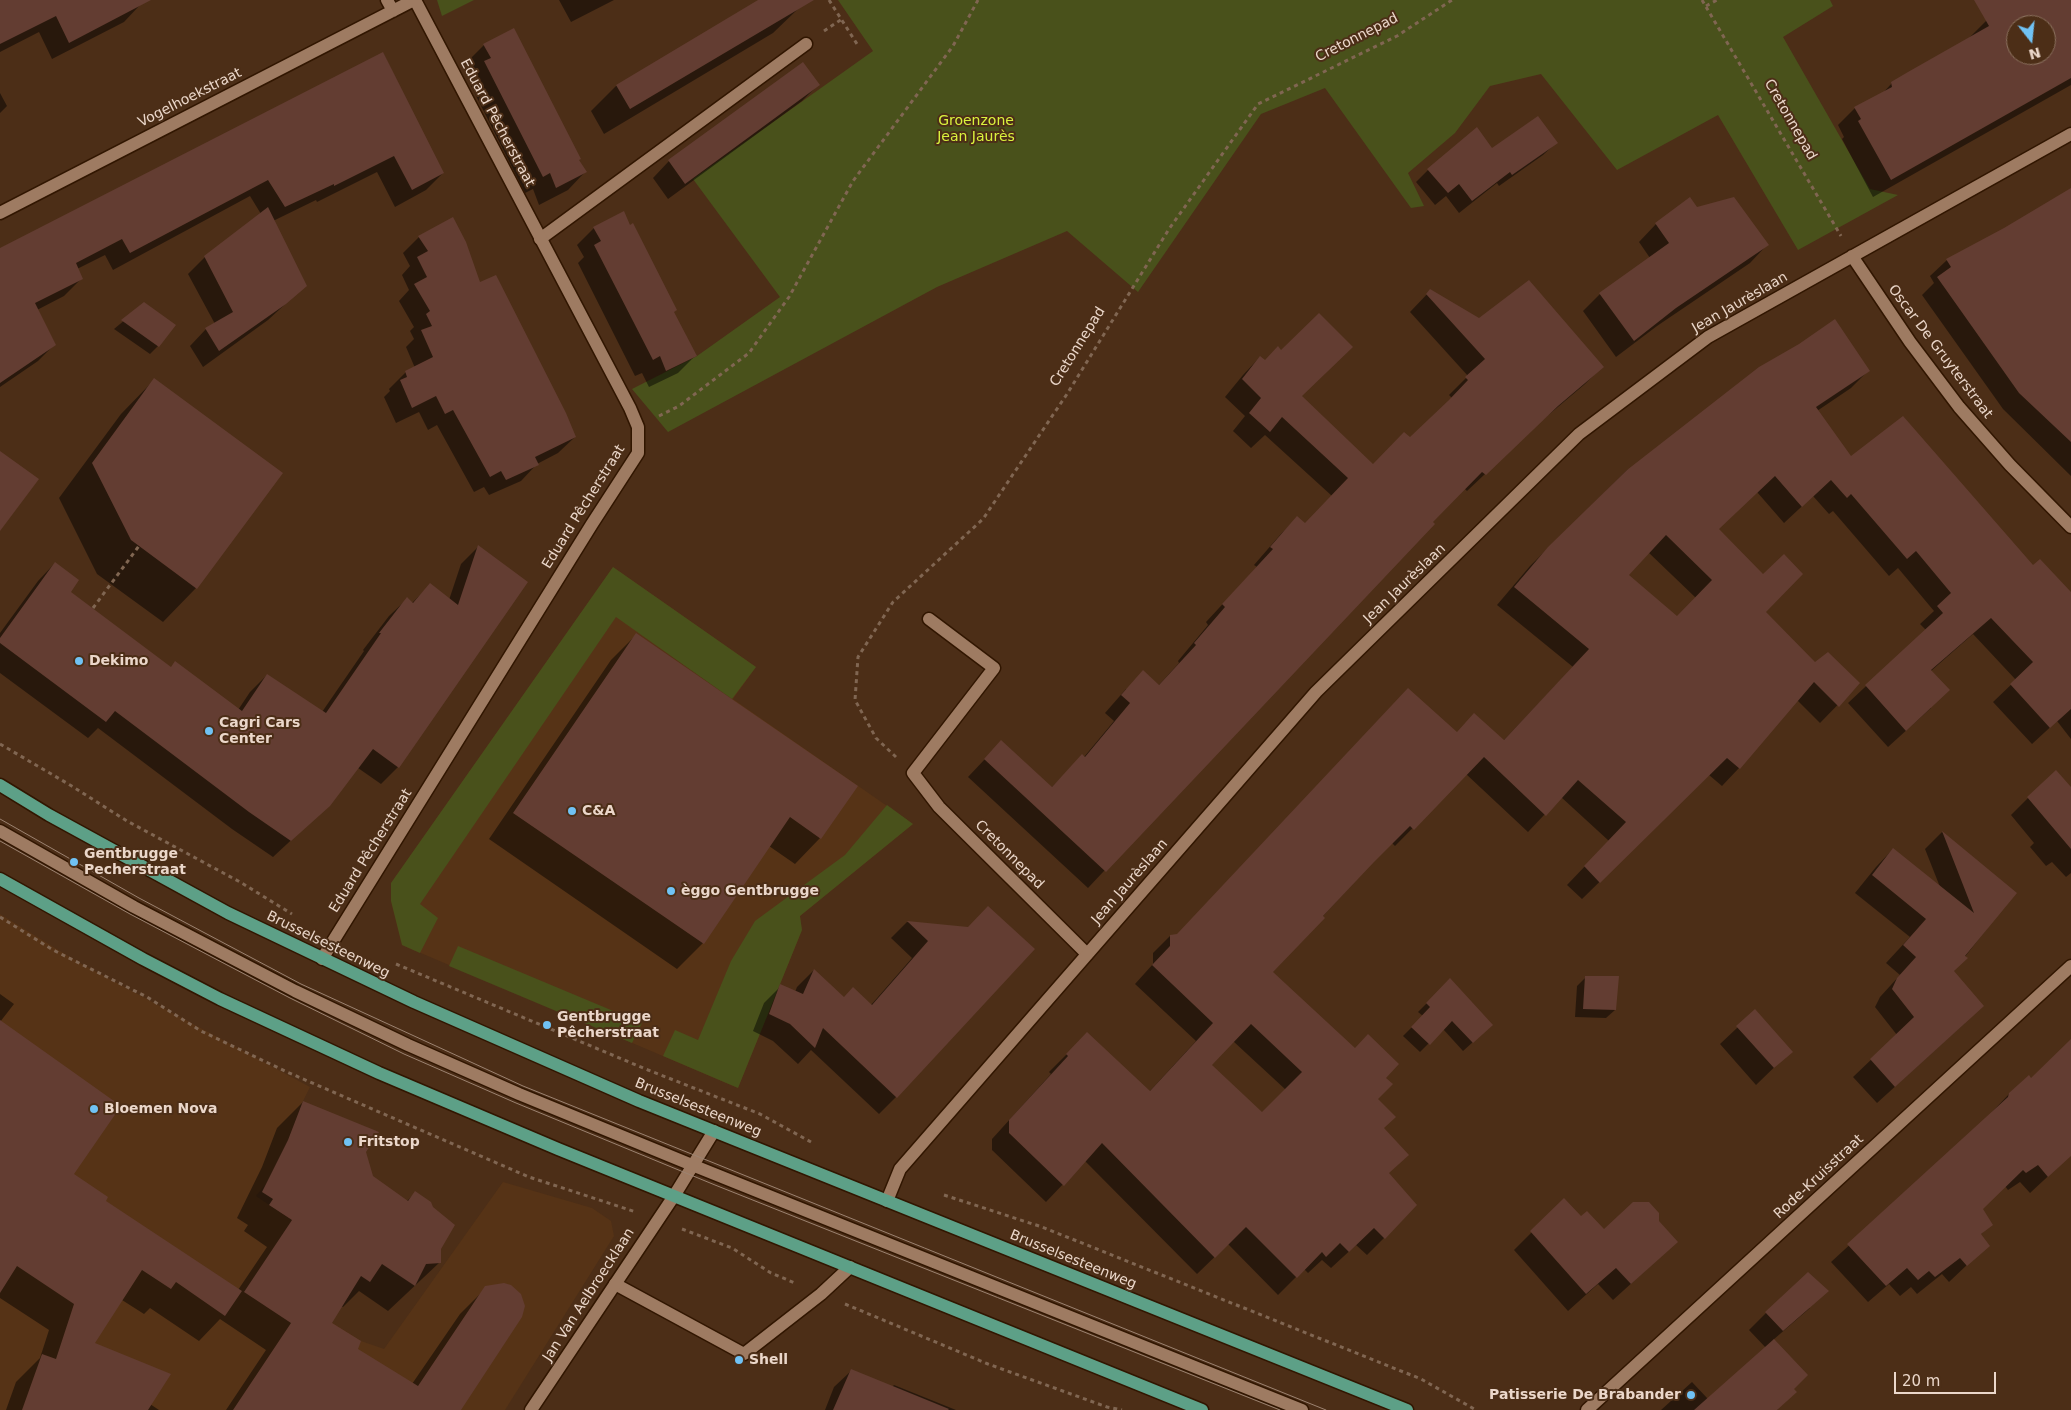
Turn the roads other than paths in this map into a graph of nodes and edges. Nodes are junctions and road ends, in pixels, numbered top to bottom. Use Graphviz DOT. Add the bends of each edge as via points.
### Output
graph roads {
  1 [pos="415,0"];
  2 [pos="390,5"];
  3 [pos="806,44"];
  4 [pos="2071,134"];
  5 [pos="0,213"];
  6 [pos="540,239"];
  7 [pos="1852,256"];
  8 [pos="2071,527"];
  9 [pos="929,619"];
  10 [pos="0,785"];
  11 [pos="0,831"];
  12 [pos="0,879"];
  13 [pos="1087,954"];
  14 [pos="322,959"];
  15 [pos="2071,966"];
  16 [pos="714,1131"];
  17 [pos="692,1165"];
  18 [pos="674,1196"];
  19 [pos="887,1201"];
  20 [pos="850,1267"];
  21 [pos="615,1284"];
  22 [pos="531,1410"];
  23 [pos="1202,1410"];
  24 [pos="1302,1410"];
  25 [pos="1407,1410"];
  26 [pos="1587,1410"];
  1 -- 2 [label="street, Vogelhoekstraat"];
  1 -- 6 [label="street, Eduard Pêcherstraat"];
  2 -- 5 [label="street, Vogelhoekstraat"];
  3 -- 6 [label="street"];
  4 -- 7 [label="street, Jean Jaurèslaan"];
  6 -- 14 [label="street, Eduard Pêcherstraat" via="638,427 638,453"];
  7 -- 8 [label="street, Oscar De Gruyterstraat" via="1959,408"];
  7 -- 13 [label="street, Jean Jaurèslaan" via="1708,337 1579,434 1316,692"];
  9 -- 13 [label="street, Cretonnepad" via="994,668 913,773 939,807"];
  10 -- 14 [label="main road, Brusselsesteenweg" via="228,913"];
  11 -- 17 [label="street" via="134,907 295,991 519,1094"];
  12 -- 18 [label="main road" via="220,999 379,1073"];
  13 -- 19 [label="street, Jean Jaurèslaan" via="900,1169"];
  14 -- 16 [label="main road, Brusselsesteenweg"];
  15 -- 26 [label="street, Rode-Kruisstraat"];
  16 -- 17 [label="street, Jan Van Aelbroecklaan"];
  16 -- 19 [label="main road, Brusselsesteenweg"];
  17 -- 18 [label="street, Jan Van Aelbroecklaan"];
  17 -- 24 [label="street"];
  18 -- 20 [label="main road"];
  18 -- 21 [label="street, Jan Van Aelbroecklaan"];
  19 -- 25 [label="main road, Brusselsesteenweg"];
  20 -- 21 [label="street" via="744,1354"];
  20 -- 23 [label="main road"];
  21 -- 22 [label="street, Jan Van Aelbroecklaan"];
}
